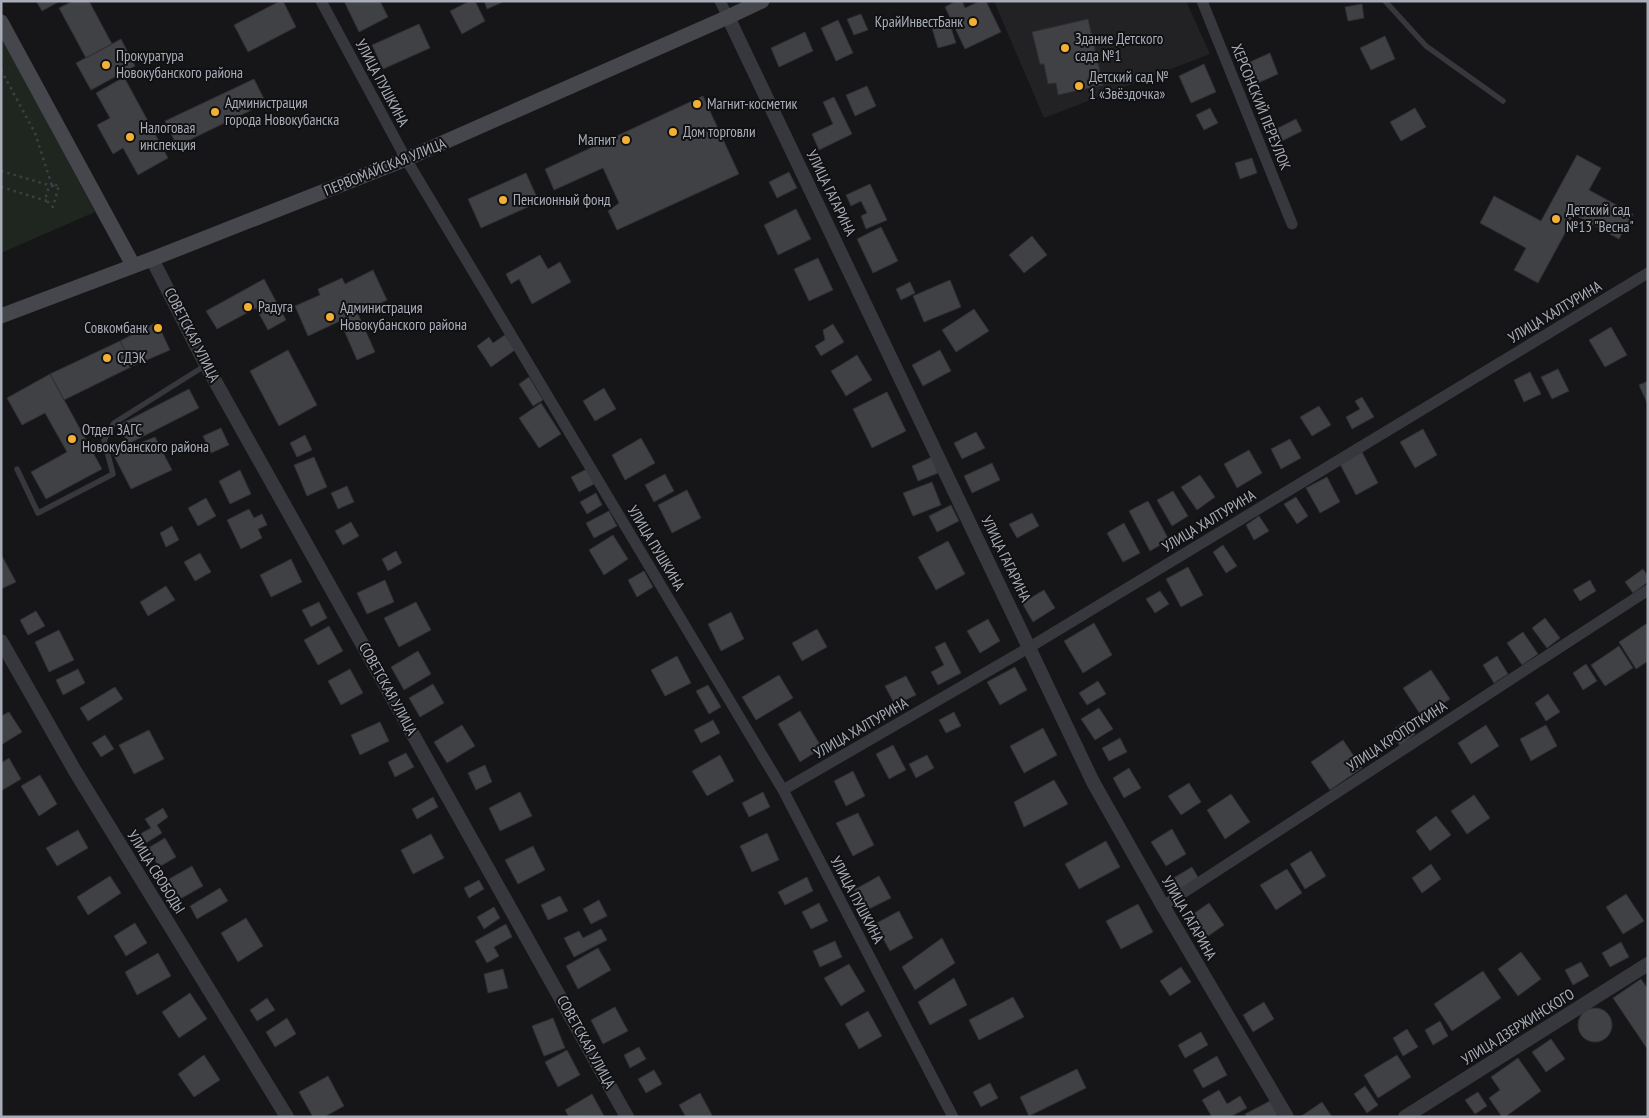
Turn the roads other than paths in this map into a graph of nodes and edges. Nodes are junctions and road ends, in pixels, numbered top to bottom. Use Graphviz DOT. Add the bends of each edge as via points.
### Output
graph roads {
  1 [pos="321,1"];
  2 [pos="720,1"];
  3 [pos="762,1"];
  4 [pos="1202,1"];
  5 [pos="1385,1"];
  6 [pos="728,17"];
  7 [pos="1,22"];
  8 [pos="1503,101"];
  9 [pos="406,160"];
  10 [pos="1292,224"];
  11 [pos="152,259"];
  12 [pos="133,265"];
  13 [pos="1648,273"];
  14 [pos="1,316"];
  15 [pos="206,365"];
  16 [pos="17,469"];
  17 [pos="1648,590"];
  18 [pos="1,641"];
  19 [pos="1030,647"];
  20 [pos="783,790"];
  21 [pos="1163,906"];
  22 [pos="1648,964"];
  23 [pos="287,1117"];
  24 [pos="627,1117"];
  25 [pos="953,1117"];
  26 [pos="1287,1117"];
  27 [pos="1405,1117"];
  1 -- 9 [label="street, УЛИЦА ПУШКИНА"];
  2 -- 6 [label="street, УЛИЦА ГАГАРИНА"];
  3 -- 6 [label="main road, ПЕРВОМАЙСКАЯ УЛИЦА"];
  4 -- 10 [label="street, ХЕРСОНСКИЙ ПЕРЕУЛОК"];
  5 -- 8 [label="lane" via="1426,46"];
  6 -- 9 [label="main road, ПЕРВОМАЙСКАЯ УЛИЦА"];
  6 -- 19 [label="street, УЛИЦА ГАГАРИНА"];
  7 -- 12 [label="main road"];
  9 -- 11 [label="main road, ПЕРВОМАЙСКАЯ УЛИЦА"];
  9 -- 20 [label="street, УЛИЦА ПУШКИНА"];
  11 -- 12 [label="main road, ПЕРВОМАЙСКАЯ УЛИЦА"];
  11 -- 15 [label="street, СОВЕТСКАЯ УЛИЦА"];
  12 -- 14 [label="main road, ПЕРВОМАЙСКАЯ УЛИЦА"];
  13 -- 19 [label="street, УЛИЦА ХАЛТУРИНА"];
  15 -- 16 [label="lane" via="114,423 104,440 112,474 38,513"];
  15 -- 24 [label="street, СОВЕТСКАЯ УЛИЦА"];
  17 -- 21 [label="street, УЛИЦА КРОПОТКИНА"];
  18 -- 23 [label="street, УЛИЦА СВОБОДЫ" via="75,771"];
  19 -- 20 [label="street, УЛИЦА ХАЛТУРИНА"];
  19 -- 21 [label="street, УЛИЦА ГАГАРИНА" via="1093,782"];
  20 -- 25 [label="street, УЛИЦА ПУШКИНА"];
  21 -- 26 [label="street, УЛИЦА ГАГАРИНА"];
  22 -- 27 [label="street, УЛИЦА ДЗЕРЖИНСКОГО"];
}
